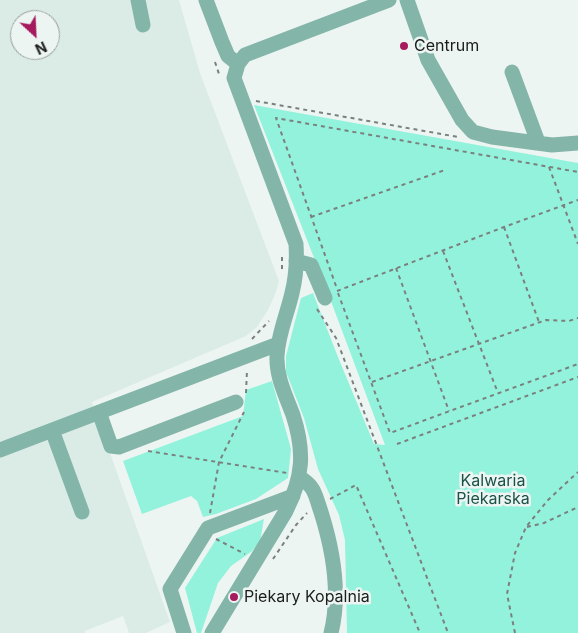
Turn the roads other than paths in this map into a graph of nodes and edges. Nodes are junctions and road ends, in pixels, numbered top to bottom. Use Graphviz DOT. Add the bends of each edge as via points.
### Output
graph roads {
  1 [pos="138,0"];
  2 [pos="206,0"];
  3 [pos="389,0"];
  4 [pos="407,0"];
  5 [pos="143,25"];
  6 [pos="238,64"];
  7 [pos="512,72"];
  8 [pos="538,142"];
  9 [pos="578,142"];
  10 [pos="296,261"];
  11 [pos="326,299"];
  12 [pos="278,344"];
  13 [pos="236,402"];
  14 [pos="99,412"];
  15 [pos="52,430"];
  16 [pos="0,450"];
  17 [pos="300,476"];
  18 [pos="293,496"];
  19 [pos="82,512"];
  20 [pos="184,633"];
  21 [pos="212,633"];
  22 [pos="331,633"];
  1 -- 5 [label="street"];
  2 -- 6 [label="street" via="228,56"];
  3 -- 6 [label="street" via="245,55"];
  4 -- 8 [label="street" via="428,60 462,120 473,132"];
  6 -- 10 [label="street" via="234,78 293,233"];
  7 -- 8 [label="street"];
  8 -- 9 [label="street" via="552,145"];
  10 -- 11 [label="street" via="310,265"];
  10 -- 12 [label="street" via="293,288"];
  12 -- 14 [label="street"];
  12 -- 17 [label="street" via="278,369 299,440"];
  13 -- 14 [label="street" via="118,446 112,446"];
  14 -- 15 [label="street"];
  15 -- 16 [label="street"];
  15 -- 19 [label="street"];
  17 -- 18 [label="street"];
  17 -- 22 [label="street" via="312,487 328,536 336,591"];
  18 -- 20 [label="street" via="208,528 170,589"];
  18 -- 21 [label="street"];
}
